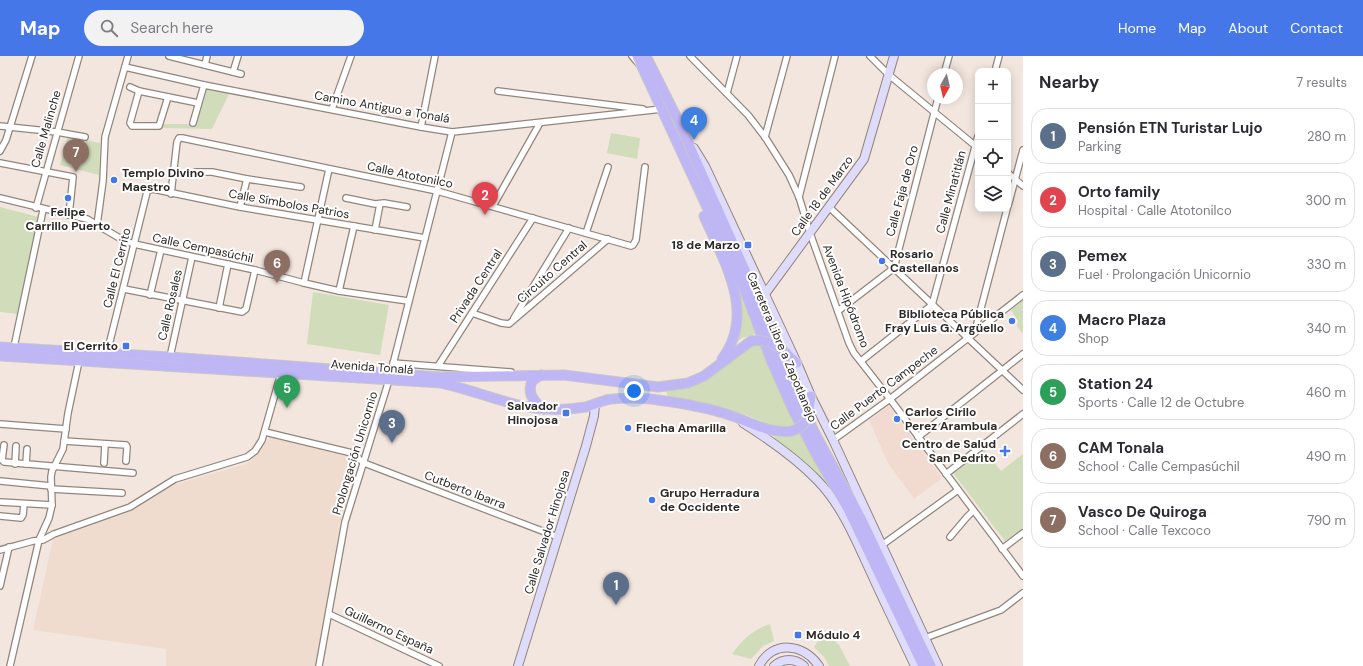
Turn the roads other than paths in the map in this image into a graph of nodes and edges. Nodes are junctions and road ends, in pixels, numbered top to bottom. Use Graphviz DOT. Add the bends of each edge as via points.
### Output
graph roads {
  1 [pos="32,56"];
  2 [pos="79,56"];
  3 [pos="128,56"];
  4 [pos="169,56"];
  5 [pos="207,56"];
  6 [pos="238,56"];
  7 [pos="351,56"];
  8 [pos="435,56"];
  9 [pos="632,56"];
  10 [pos="637,56"];
  11 [pos="646,56"];
  12 [pos="690,56"];
  13 [pos="737,56"];
  14 [pos="787,56"];
  15 [pos="836,56"];
  16 [pos="870,56"];
  17 [pos="894,56"];
  18 [pos="949,56"];
  19 [pos="999,56"];
  20 [pos="205,65"];
  21 [pos="640,65"];
  22 [pos="125,67"];
  23 [pos="946,68"];
  24 [pos="996,68"];
  25 [pos="233,72"];
  26 [pos="241,74"];
  27 [pos="889,75"];
  28 [pos="204,86"];
  29 [pos="130,87"];
  30 [pos="139,91"];
  31 [pos="498,91"];
  32 [pos="727,93"];
  33 [pos="168,97"];
  34 [pos="198,104"];
  35 [pos="936,104"];
  36 [pos="332,110"];
  37 [pos="652,110"];
  38 [pos="664,112"];
  39 [pos="934,112"];
  40 [pos="678,120"];
  41 [pos="193,123"];
  42 [pos="540,123"];
  43 [pos="0,126"];
  44 [pos="10,127"];
  45 [pos="422,127"];
  46 [pos="57,132"];
  47 [pos="452,132"];
  48 [pos="85,137"];
  49 [pos="765,137"];
  50 [pos="975,145"];
  51 [pos="1023,150"];
  52 [pos="0,151"];
  53 [pos="975,154"];
  54 [pos="0,162"];
  55 [pos="608,167"];
  56 [pos="645,167"];
  57 [pos="329,169"];
  58 [pos="45,172"];
  59 [pos="196,172"];
  60 [pos="1011,176"];
  61 [pos="247,179"];
  62 [pos="1015,179"];
  63 [pos="1023,186"];
  64 [pos="301,188"];
  65 [pos="149,190"];
  66 [pos="437,191"];
  67 [pos="171,194"];
  68 [pos="1011,194"];
  69 [pos="798,197"];
  70 [pos="0,198"];
  71 [pos="346,198"];
  72 [pos="380,204"];
  73 [pos="493,206"];
  74 [pos="240,207"];
  75 [pos="408,207"];
  76 [pos="829,207"];
  77 [pos="36,208"];
  78 [pos="43,210"];
  79 [pos="1006,212"];
  80 [pos="69,215"];
  81 [pos="533,218"];
  82 [pos="318,221"];
  83 [pos="97,225"];
  84 [pos="354,226"];
  85 [pos="569,228"];
  86 [pos="375,230"];
  87 [pos="586,233"];
  88 [pos="810,233"];
  89 [pos="425,238"];
  90 [pos="608,239"];
  91 [pos="134,244"];
  92 [pos="160,250"];
  93 [pos="192,257"];
  94 [pos="228,264"];
  95 [pos="894,268"];
  96 [pos="255,270"];
  97 [pos="304,283"];
  98 [pos="124,290"];
  99 [pos="339,291"];
  100 [pos="765,294"];
  101 [pos="150,295"];
  102 [pos="1023,295"];
  103 [pos="183,300"];
  104 [pos="408,301"];
  105 [pos="932,305"];
  106 [pos="219,308"];
  107 [pos="838,311"];
  108 [pos="472,312"];
  109 [pos="511,323"];
  110 [pos="975,332"];
  111 [pos="968,338"];
  112 [pos="0,346"];
  113 [pos="14,347"];
  114 [pos="107,353"];
  115 [pos="1023,354"];
  116 [pos="0,356"];
  117 [pos="170,357"];
  118 [pos="79,361"];
  119 [pos="861,361"];
  120 [pos="393,363"];
  121 [pos="797,363"];
  122 [pos="438,366"];
  123 [pos="716,367"];
  124 [pos="1002,371"];
  125 [pos="281,373"];
  126 [pos="537,375"];
  127 [pos="389,376"];
  128 [pos="1023,390"];
  129 [pos="811,396"];
  130 [pos="890,399"];
  131 [pos="595,404"];
  132 [pos="545,409"];
  133 [pos="1023,414"];
  134 [pos="736,418"];
  135 [pos="0,424"];
  136 [pos="66,430"];
  137 [pos="265,432"];
  138 [pos="918,437"];
  139 [pos="833,440"];
  140 [pos="64,441"];
  141 [pos="105,444"];
  142 [pos="4,445"];
  143 [pos="16,446"];
  144 [pos="27,449"];
  145 [pos="126,460"];
  146 [pos="104,463"];
  147 [pos="364,463"];
  148 [pos="15,464"];
  149 [pos="26,464"];
  150 [pos="55,466"];
  151 [pos="133,473"];
  152 [pos="946,474"];
  153 [pos="0,481"];
  154 [pos="51,488"];
  155 [pos="958,490"];
  156 [pos="122,493"];
  157 [pos="0,502"];
  158 [pos="24,504"];
  159 [pos="52,505"];
  160 [pos="973,511"];
  161 [pos="0,516"];
  162 [pos="1023,533"];
  163 [pos="558,537"];
  164 [pos="950,537"];
  165 [pos="37,539"];
  166 [pos="882,545"];
  167 [pos="9,547"];
  168 [pos="1002,549"];
  169 [pos="0,550"];
  170 [pos="1023,576"];
  171 [pos="0,586"];
  172 [pos="1023,593"];
  173 [pos="329,614"];
  174 [pos="900,617"];
  175 [pos="926,638"];
  176 [pos="10,666"];
  177 [pos="319,666"];
  178 [pos="439,666"];
  179 [pos="518,666"];
  180 [pos="759,666"];
  181 [pos="774,666"];
  182 [pos="804,666"];
  183 [pos="818,666"];
  184 [pos="916,666"];
  185 [pos="923,666"];
  186 [pos="931,666"];
  187 [pos="938,666"];
  1 -- 44 [label="street"];
  2 -- 46 [label="street, Calle Malinche"];
  3 -- 22 [label="street"];
  4 -- 20 [label="street"];
  5 -- 20 [label="street"];
  6 -- 25 [label="street"];
  7 -- 36 [label="street"];
  8 -- 45 [label="street"];
  9 -- 21 [label="street"];
  10 -- 21 [label="main road, Carretera Libre a Zapotlanejo"];
  11 -- 40 [label="main road, Carretera Libre a Zapotlanejo"];
  12 -- 32 [label="street, Avenida Hipódromo"];
  13 -- 32 [label="street"];
  14 -- 49 [label="street"];
  15 -- 69 [label="street"];
  16 -- 27 [label="street"];
  17 -- 27 [label="main road, Calle 18 de Marzo"];
  18 -- 23 [label="street"];
  19 -- 24 [label="street"];
  20 -- 25 [label="street"];
  21 -- 38 [label="main road, Carretera Libre a Zapotlanejo"];
  22 -- 28 [label="street, Camino Antiguo a Tonalá"];
  22 -- 83 [label="street" via="105,137"];
  25 -- 26 [label="street"];
  27 -- 39 [label="street"];
  27 -- 76 [label="main road, Calle 18 de Marzo" via="864,159"];
  28 -- 34 [label="street"];
  28 -- 36 [label="street, Camino Antiguo a Tonalá"];
  29 -- 30 [label="street"];
  30 -- 33 [label="street"];
  30 -- 33 [label="street" via="130,123 132,126 159,126"];
  31 -- 37 [label="street"];
  32 -- 49 [label="street, Avenida Hipódromo"];
  33 -- 34 [label="street"];
  34 -- 41 [label="street"];
  35 -- 39 [label="street, Calle Faja de Oro"];
  36 -- 45 [label="street, Camino Antiguo a Tonalá"];
  37 -- 38 [label="street, Camino Antiguo a Tonalá"];
  37 -- 42 [label="street, Camino Antiguo a Tonalá"];
  38 -- 123 [label="main road" via="668,129 735,291 737,324 728,349"];
  38 -- 174 [label="main road, Carretera Libre a Zapotlanejo" via="742,283 793,410 848,509"];
  39 -- 50 [label="street"];
  39 -- 95 [label="street, Calle Faja de Oro"];
  40 -- 100 [label="main road, Carretera Libre a Zapotlanejo" via="705,166"];
  40 -- 186 [label="main road, Carretera Libre a Zapotlanejo" via="749,280 788,379 861,518"];
  42 -- 47 [label="street, Camino Antiguo a Tonalá"];
  42 -- 73 [label="street"];
  43 -- 44 [label="street"];
  44 -- 46 [label="street"];
  44 -- 52 [label="street"];
  45 -- 47 [label="street, Camino Antiguo a Tonalá"];
  46 -- 48 [label="street"];
  46 -- 58 [label="street, Calle Malinche"];
  47 -- 66 [label="street, Prolongación Unicornio"];
  49 -- 69 [label="street, Avenida Hipódromo" via="789,175"];
  51 -- 62 [label="street"];
  53 -- 105 [label="street, Calle Minatitlán"];
  54 -- 58 [label="street"];
  55 -- 87 [label="street"];
  56 -- 90 [label="street, Calle Atotonilco" via="634,245"];
  57 -- 66 [label="street, Calle Atotonilco"];
  57 -- 67 [label="street, Calle Atotonilco" via="179,138"];
  57 -- 82 [label="street"];
  58 -- 77 [label="street, Calle Malinche"];
  58 -- 80 [label="street" via="73,177"];
  59 -- 61 [label="street" via="212,172"];
  60 -- 62 [label="street"];
  61 -- 64 [label="street"];
  61 -- 74 [label="street"];
  62 -- 63 [label="street"];
  62 -- 68 [label="street"];
  65 -- 67 [label="street, Calle Símbolos Patrios"];
  65 -- 91 [label="street, Calle El Cerrito"];
  66 -- 73 [label="street, Calle Atotonilco"];
  66 -- 89 [label="street, Prolongación Unicornio"];
  67 -- 74 [label="street, Calle Símbolos Patrios"];
  69 -- 88 [label="street, Avenida Hipódromo"];
  70 -- 77 [label="street, Calle Cempasúchil"];
  71 -- 72 [label="street"];
  72 -- 75 [label="street"];
  72 -- 86 [label="street"];
  73 -- 81 [label="street, Calle Atotonilco"];
  74 -- 82 [label="street, Calle Símbolos Patrios"];
  76 -- 88 [label="main road, Calle 18 de Marzo"];
  76 -- 95 [label="street"];
  77 -- 78 [label="street, Calle Cempasúchil"];
  78 -- 80 [label="street, Calle Cempasúchil"];
  78 -- 113 [label="street"];
  79 -- 110 [label="street"];
  80 -- 83 [label="street, Calle Cempasúchil" via="87,219"];
  81 -- 85 [label="street, Calle Atotonilco"];
  81 -- 108 [label="street, Privada Central"];
  82 -- 84 [label="street, Calle Símbolos Patrios"];
  82 -- 97 [label="street"];
  83 -- 91 [label="street, Calle Cempasúchil"];
  84 -- 86 [label="street, Calle Símbolos Patrios"];
  84 -- 99 [label="street"];
  85 -- 87 [label="street, Calle Atotonilco"];
  85 -- 109 [label="street, Circuito Central"];
  86 -- 89 [label="street, Calle Símbolos Patrios"];
  87 -- 90 [label="street, Calle Atotonilco"];
  88 -- 100 [label="main road, Calle 18 de Marzo"];
  88 -- 107 [label="street, Avenida Hipódromo"];
  89 -- 104 [label="street, Prolongación Unicornio"];
  90 -- 109 [label="street, Circuito Central"];
  91 -- 92 [label="street, Calle Cempasúchil"];
  91 -- 98 [label="street, Calle El Cerrito"];
  92 -- 93 [label="street, Calle Cempasúchil"];
  92 -- 101 [label="street"];
  93 -- 94 [label="street, Calle Cempasúchil"];
  93 -- 103 [label="street, Calle Rosales"];
  94 -- 96 [label="street, Calle Cempasúchil"];
  94 -- 106 [label="street"];
  95 -- 105 [label="street"];
  95 -- 107 [label="street"];
  96 -- 97 [label="street, Calle Cempasúchil"];
  96 -- 106 [label="street" via="244,312"];
  97 -- 99 [label="street, Calle Cempasúchil"];
  98 -- 101 [label="street"];
  98 -- 114 [label="street, Calle El Cerrito"];
  99 -- 104 [label="street, Calle Cempasúchil"];
  100 -- 121 [label="main road, Carretera Libre a Zapotlanejo"];
  101 -- 103 [label="street"];
  102 -- 110 [label="street, Calle Puerto Campeche"];
  103 -- 106 [label="street"];
  103 -- 117 [label="street, Calle Rosales"];
  104 -- 120 [label="street, Prolongación Unicornio"];
  105 -- 111 [label="street"];
  105 -- 119 [label="street"];
  107 -- 119 [label="street, Avenida Hipódromo" via="849,343"];
  108 -- 109 [label="street" via="503,324"];
  108 -- 122 [label="street, Privada Central"];
  110 -- 111 [label="street, Calle Puerto Campeche"];
  111 -- 124 [label="street"];
  111 -- 130 [label="street, Calle Puerto Campeche"];
  112 -- 113 [label="main road, Avenida Tonalá"];
  113 -- 114 [label="main road, Avenida Tonalá"];
  114 -- 117 [label="main road, Avenida Tonalá"];
  115 -- 124 [label="street"];
  116 -- 118 [label="main road, Avenida Tonalá"];
  117 -- 127 [label="main road, Avenida Tonalá"];
  118 -- 125 [label="main road, Avenida Tonalá"];
  118 -- 136 [label="street"];
  119 -- 130 [label="street, Avenida Hipódromo"];
  120 -- 122 [label="street"];
  120 -- 127 [label="street, Prolongación Unicornio"];
  121 -- 123 [label="main road, Avenida Tonalá, bridge" via="770,342 761,340 751,341"];
  121 -- 129 [label="main road, Carretera Libre a Zapotlanejo"];
  122 -- 126 [label="street"];
  123 -- 126 [label="main road, Avenida Tonalá" via="688,383 658,387 564,375"];
  124 -- 128 [label="street"];
  124 -- 138 [label="street"];
  125 -- 127 [label="main road, Avenida Tonalá"];
  125 -- 137 [label="street"];
  126 -- 127 [label="main road, Avenida Tonalá"];
  126 -- 132 [label="main road" via="532,381 530,391 534,400"];
  127 -- 132 [label="main road, Avenida Tonalá" via="450,385 523,406"];
  127 -- 147 [label="street, Prolongación Unicornio"];
  129 -- 134 [label="main road, Avenida Tonalá, bridge" via="805,422 792,431 774,431"];
  129 -- 139 [label="main road, Carretera Libre a Zapotlanejo"];
  130 -- 138 [label="street, Avenida Hipódromo"];
  130 -- 139 [label="street, Calle Puerto Campeche"];
  131 -- 132 [label="main road, Avenida Tonalá"];
  131 -- 134 [label="main road, Avenida Tonalá" via="619,398 651,399 689,405"];
  131 -- 163 [label="main road, Calle Salvador Hinojosa" via="586,446"];
  133 -- 152 [label="street"];
  134 -- 184 [label="main road" via="790,455 819,482 837,505"];
  135 -- 136 [label="street"];
  136 -- 140 [label="street"];
  137 -- 147 [label="street, Cutberto Ibarra" via="352,453"];
  137 -- 165 [label="street" via="255,451 248,457 175,478 130,507 54,534 48,533"];
  138 -- 152 [label="street, Avenida Hipódromo"];
  139 -- 166 [label="main road, Carretera Libre a Zapotlanejo"];
  140 -- 141 [label="street"];
  140 -- 150 [label="street"];
  141 -- 145 [label="street" via="127,446"];
  141 -- 146 [label="street"];
  142 -- 148 [label="street" via="3,462"];
  143 -- 148 [label="street"];
  144 -- 149 [label="street"];
  147 -- 163 [label="street, Cutberto Ibarra"];
  147 -- 173 [label="street, Prolongación Unicornio" via="345,522"];
  148 -- 149 [label="street"];
  149 -- 150 [label="street"];
  150 -- 151 [label="street"];
  150 -- 154 [label="street"];
  152 -- 155 [label="street, Avenida Hipódromo"];
  153 -- 154 [label="street"];
  154 -- 156 [label="street"];
  154 -- 159 [label="street"];
  155 -- 160 [label="street, Avenida Hipódromo"];
  155 -- 166 [label="street"];
  157 -- 158 [label="street"];
  158 -- 159 [label="street"];
  158 -- 161 [label="street" via="21,518"];
  159 -- 165 [label="street" via="49,518"];
  160 -- 164 [label="street"];
  160 -- 168 [label="street, Avenida Hipódromo"];
  162 -- 168 [label="street"];
  163 -- 179 [label="main road, Calle Salvador Hinojosa"];
  165 -- 167 [label="street"];
  165 -- 176 [label="street"];
  166 -- 175 [label="main road, Carretera Libre a Zapotlanejo"];
  167 -- 169 [label="street"];
  167 -- 171 [label="street"];
  168 -- 170 [label="street, Avenida Hipódromo"];
  172 -- 175 [label="street" via="1001,610"];
  173 -- 177 [label="street, Prolongación Unicornio"];
  173 -- 178 [label="street, Guillermo España"];
  174 -- 184 [label="main road"];
  174 -- 185 [label="main road, Carretera Libre a Zapotlanejo"];
  175 -- 187 [label="main road, Carretera Libre a Zapotlanejo"];
  180 -- 183 [label="main road" via="771,653 791,648 806,653"];
  181 -- 182 [label="main road" via="781,661 790,660"];
}
